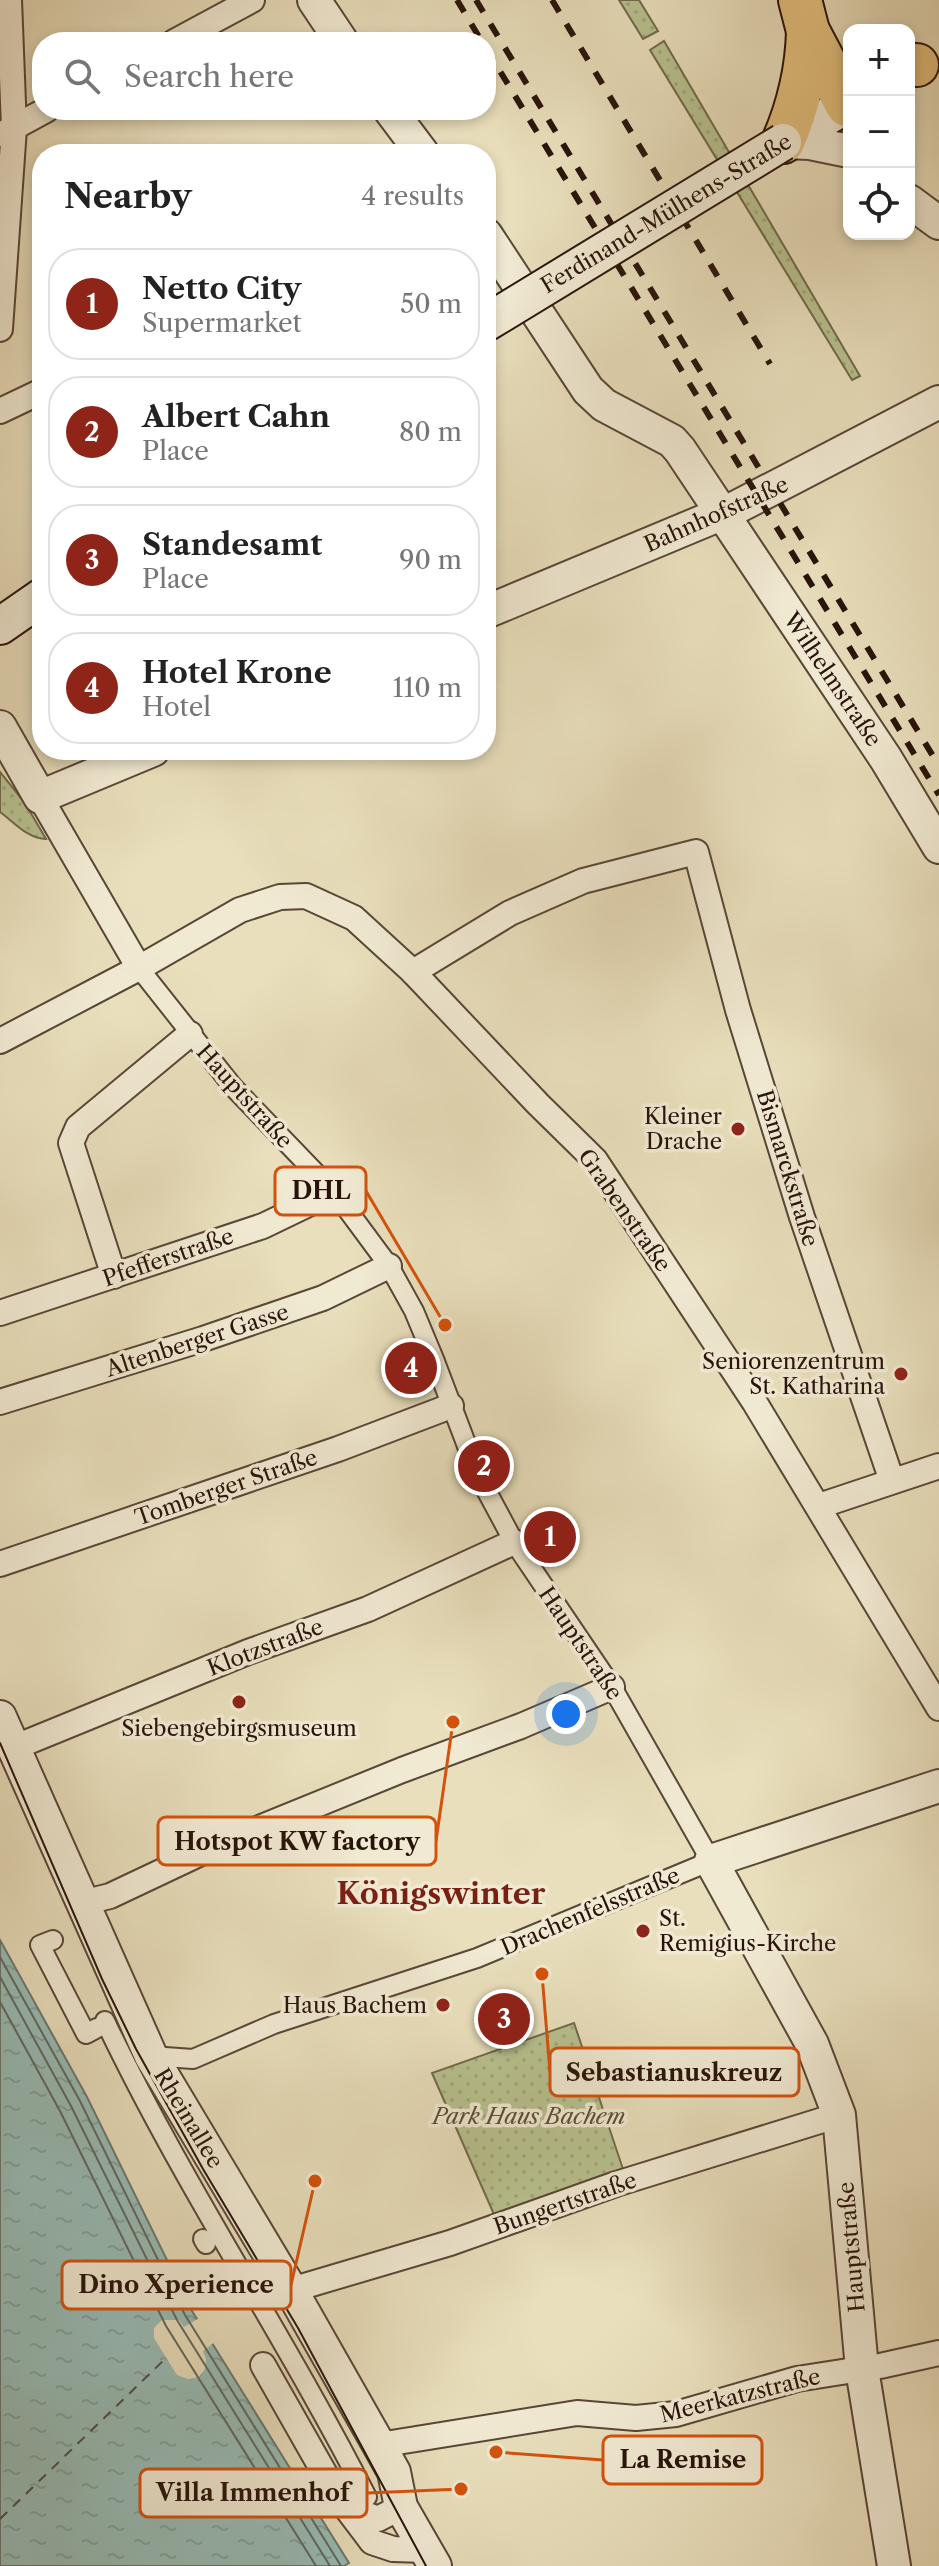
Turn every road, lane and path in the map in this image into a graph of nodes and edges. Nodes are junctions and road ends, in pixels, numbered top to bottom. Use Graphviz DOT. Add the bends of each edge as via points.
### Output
graph roads {
  1 [pos="9,0"];
  2 [pos="252,0"];
  3 [pos="314,0"];
  4 [pos="804,15"];
  5 [pos="193,32"];
  6 [pos="335,32"];
  7 [pos="843,53"];
  8 [pos="843,97"];
  9 [pos="843,110"];
  10 [pos="32,118"];
  11 [pos="398,120"];
  12 [pos="7,131"];
  13 [pos="783,142"];
  14 [pos="416,144"];
  15 [pos="843,150"];
  16 [pos="915,205"];
  17 [pos="939,223"];
  18 [pos="496,250"];
  19 [pos="496,317"];
  20 [pos="0,329"];
  21 [pos="32,396"];
  22 [pos="939,402"];
  23 [pos="0,411"];
  24 [pos="728,512"];
  25 [pos="496,608"];
  26 [pos="0,728"];
  27 [pos="129,760"];
  28 [pos="40,797"];
  29 [pos="939,847"];
  30 [pos="139,968"];
  31 [pos="413,972"];
  32 [pos="190,1034"];
  33 [pos="0,1041"];
  34 [pos="332,1190"];
  35 [pos="389,1266"];
  36 [pos="114,1276"];
  37 [pos="0,1313"];
  38 [pos="0,1402"];
  39 [pos="451,1406"];
  40 [pos="939,1466"];
  41 [pos="892,1481"];
  42 [pos="819,1506"];
  43 [pos="514,1542"];
  44 [pos="0,1564"];
  45 [pos="612,1687"];
  46 [pos="939,1708"];
  47 [pos="0,1717"];
  48 [pos="13,1748"];
  49 [pos="939,1786"];
  50 [pos="711,1861"];
  51 [pos="82,1903"];
  52 [pos="53,1940"];
  53 [pos="140,2065"];
  54 [pos="839,2115"];
  55 [pos="291,2290"];
  56 [pos="939,2353"];
  57 [pos="263,2365"];
  58 [pos="862,2369"];
  59 [pos="379,2445"];
  60 [pos="357,2502"];
  61 [pos="401,2507"];
  62 [pos="430,2558"];
  63 [pos="894,2566"];
  1 -- 12 [label="street"];
  2 -- 5 [label="street"];
  3 -- 6 [label="street"];
  4 -- 7 [label="highway"];
  4 -- 8 [label="highway"];
  4 -- 13 [label="highway" via="808,60"];
  9 -- 13 [label="main road, Ferdinand-Mülhens-Straße"];
  10 -- 12 [label="street"];
  11 -- 14 [label="street"];
  12 -- 20 [label="street"];
  13 -- 15 [label="street"];
  13 -- 19 [label="main road, Ferdinand-Mülhens-Straße, bridge"];
  16 -- 17 [label="street"];
  18 -- 24 [label="street, Wilhelmstraße" via="588,390 604,405 672,441"];
  21 -- 23 [label="street"];
  22 -- 24 [label="street, Bahnhofstraße"];
  24 -- 25 [label="street, Bahnhofstraße"];
  24 -- 29 [label="street, Wilhelmstraße"];
  26 -- 28 [label="street, Hauptstraße"];
  27 -- 28 [label="street"];
  28 -- 30 [label="street, Hauptstraße"];
  30 -- 31 [label="street, Grabenstraße" via="240,910 280,897 306,896 354,918"];
  30 -- 32 [label="street, Hauptstraße"];
  30 -- 33 [label="street, Grabenstraße"];
  31 -- 41 [label="street, Bismarckstraße" via="510,913 583,881 696,852 802,1217"];
  31 -- 42 [label="street, Grabenstraße" via="595,1160"];
  32 -- 34 [label="street, Hauptstraße"];
  32 -- 36 [label="street" via="78,1127 71,1143"];
  34 -- 35 [label="street, Hauptstraße"];
  34 -- 36 [label="street, Pfefferstraße" via="263,1226"];
  35 -- 38 [label="street, Altenberger Gasse" via="323,1298"];
  35 -- 39 [label="street, Hauptstraße" via="414,1311"];
  36 -- 37 [label="street, Pfefferstraße"];
  39 -- 43 [label="street, Hauptstraße" via="478,1475"];
  39 -- 44 [label="street, Tomberger Straße"];
  40 -- 41 [label="street"];
  41 -- 42 [label="street"];
  42 -- 46 [label="street, Grabenstraße"];
  43 -- 45 [label="street, Hauptstraße"];
  43 -- 48 [label="street, Klotzstraße" via="368,1609"];
  45 -- 50 [label="street, Hauptstraße"];
  45 -- 51 [label="street" via="220,1844 110,1896"];
  47 -- 48 [label="street, Rheinallee"];
  48 -- 51 [label="street, Rheinallee"];
  49 -- 50 [label="street, Drachenfelsstraße"];
  50 -- 53 [label="street, Drachenfelsstraße" via="477,1958 274,2024 193,2059"];
  50 -- 54 [label="street, Hauptstraße" via="812,2044"];
  51 -- 53 [label="street, Rheinallee"];
  52 -- 53 [label="street" via="40,1945 86,2034 102,2026"];
  53 -- 55 [label="street, Rheinallee"];
  53 -- 60 [label="street, Rheinallee" via="177,2164 332,2430"];
  54 -- 55 [label="street, Bungertstraße"];
  54 -- 58 [label="street, Hauptstraße"];
  55 -- 59 [label="street, Rheinallee"];
  56 -- 58 [label="street"];
  57 -- 60 [label="street, Rheinallee" via="338,2497"];
  58 -- 59 [label="street, Meerkatzstraße" via="797,2379 676,2414 636,2418 577,2413"];
  58 -- 63 [label="street, Hauptstraße"];
  59 -- 61 [label="street, Rheinallee" via="394,2472"];
  60 -- 61 [label="street" via="378,2519"];
  60 -- 62 [label="street, Rheinallee" via="372,2542"];
  61 -- 62 [label="street, Rheinallee"];
}
